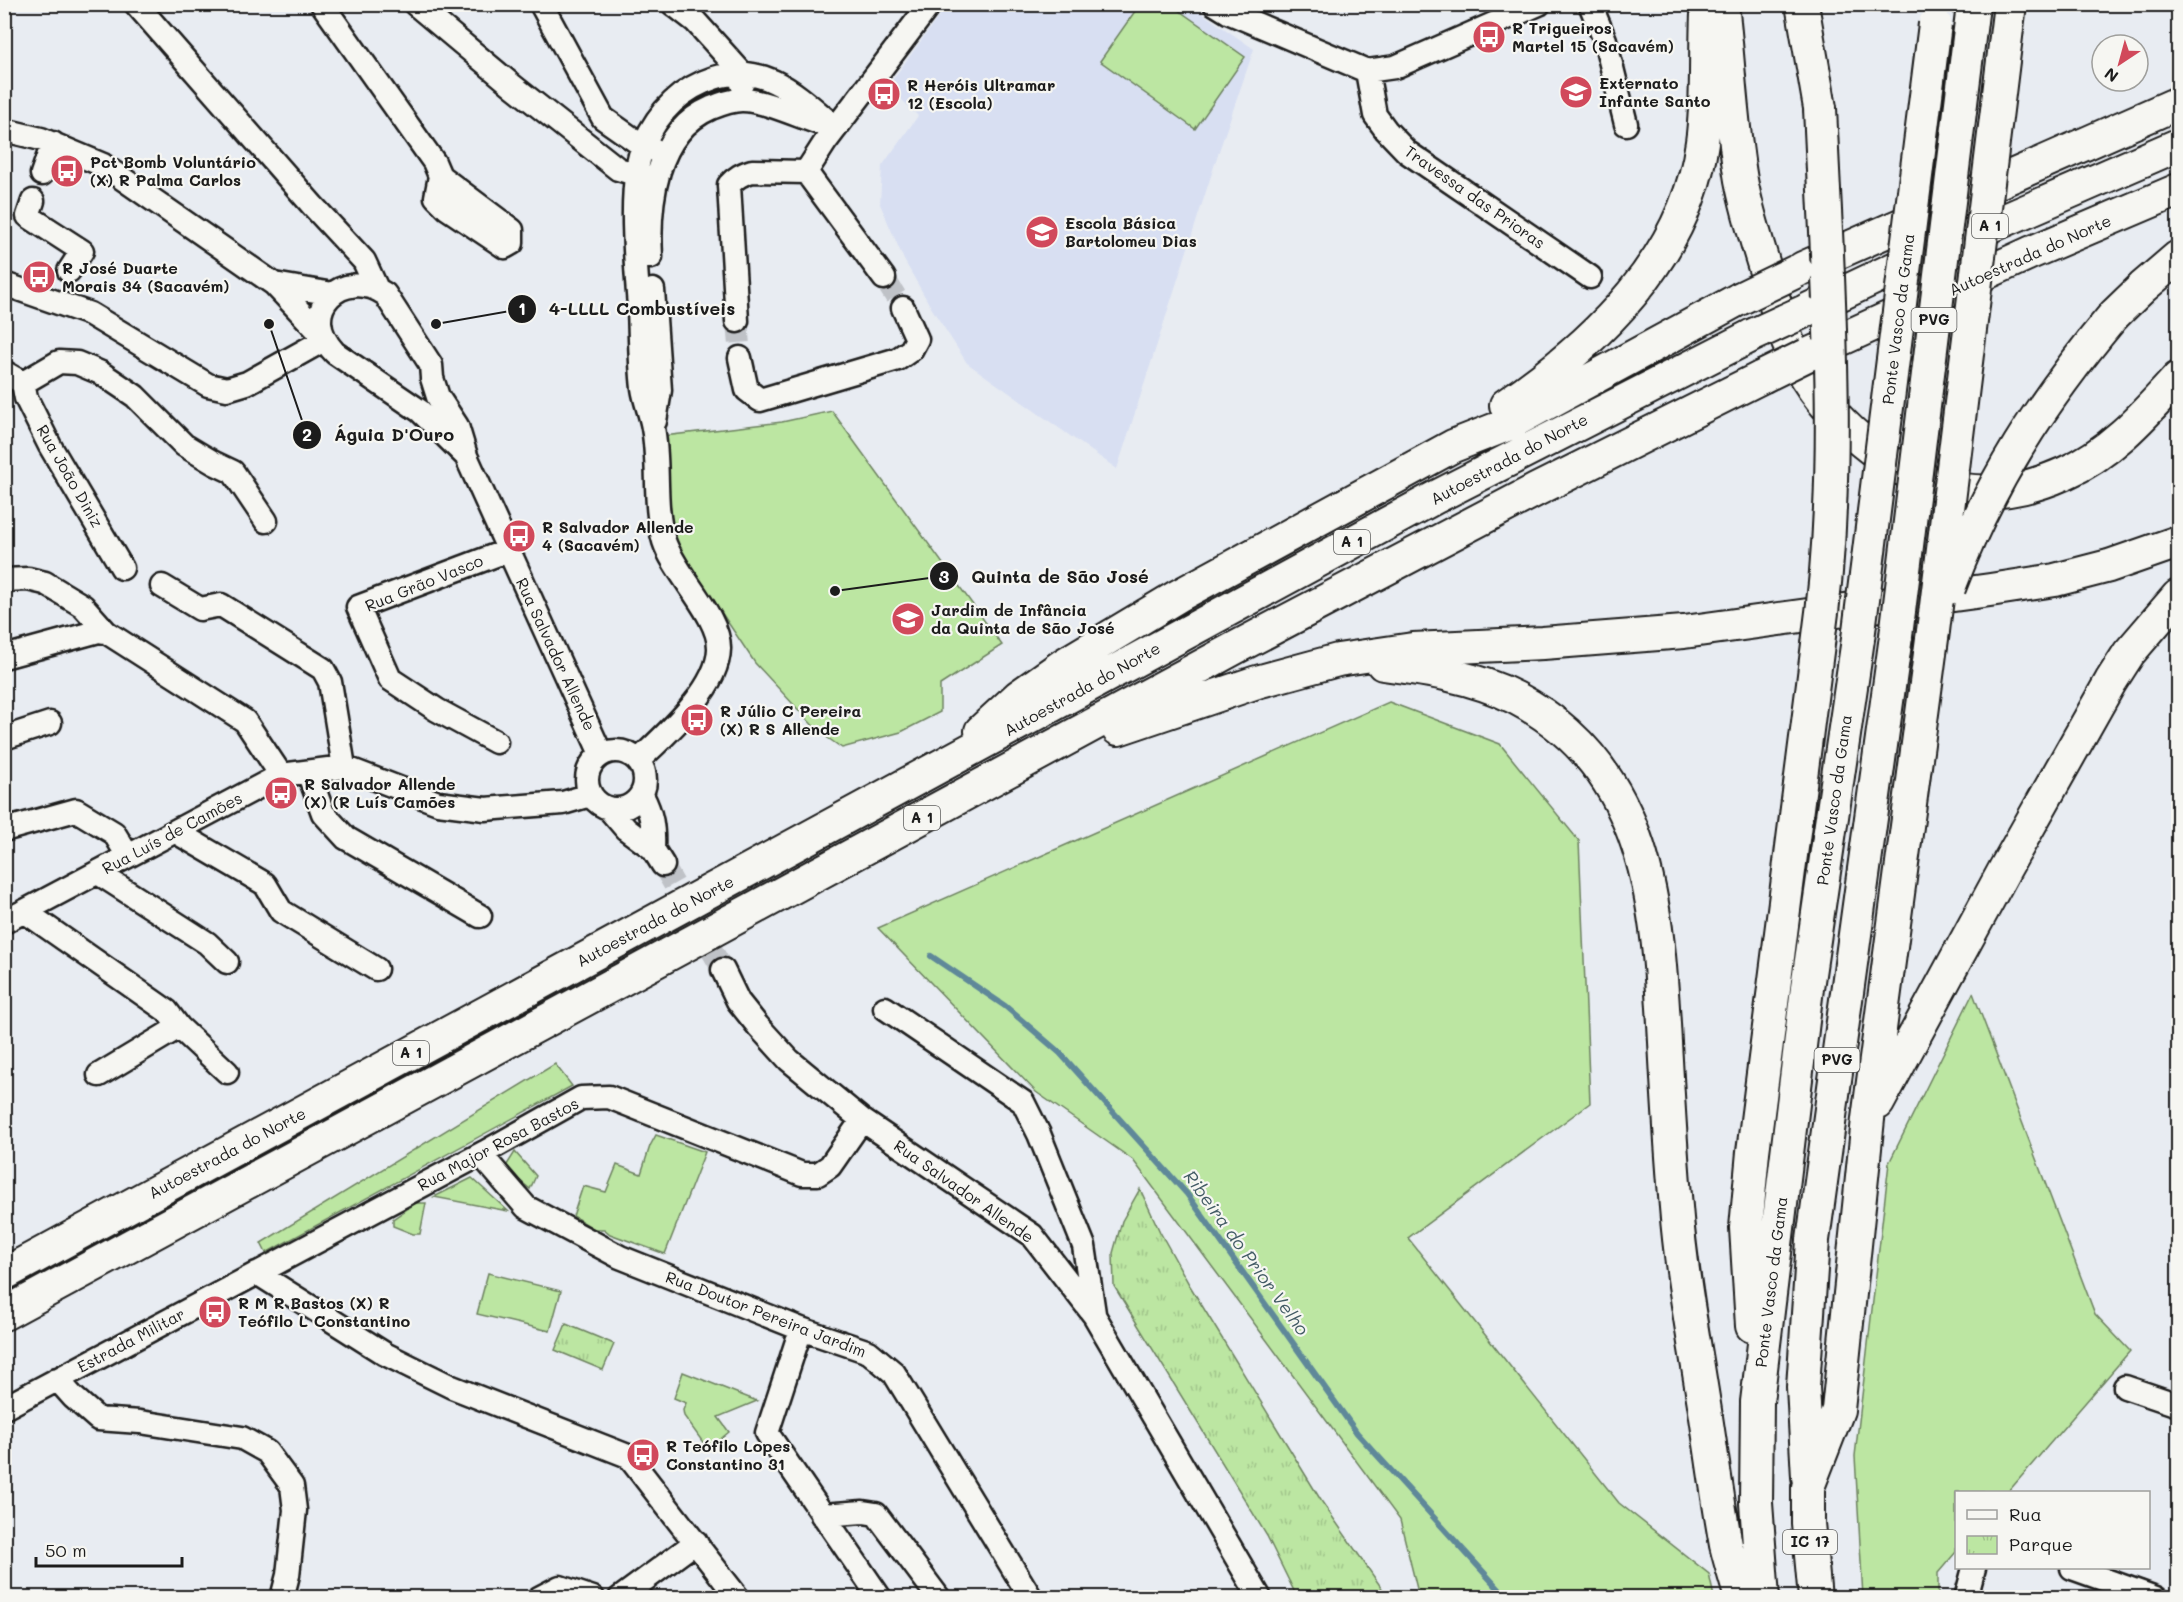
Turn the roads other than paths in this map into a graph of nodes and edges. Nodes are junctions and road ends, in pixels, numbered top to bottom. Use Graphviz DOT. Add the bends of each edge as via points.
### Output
graph roads {
  1 [pos="136,4"];
  2 [pos="415,4"];
  3 [pos="541,4"];
  4 [pos="673,4"];
  5 [pos="930,4"];
  6 [pos="1215,4"];
  7 [pos="1539,4"];
  8 [pos="1590,4"];
  9 [pos="1708,4"];
  10 [pos="1722,4"];
  11 [pos="1802,4"];
  12 [pos="1821,4"];
  13 [pos="2010,4"];
  14 [pos="1973,5"];
  15 [pos="328,7"];
  16 [pos="1935,14"];
  17 [pos="1367,71"];
  18 [pos="741,72"];
  19 [pos="742,100"];
  20 [pos="2178,103"];
  21 [pos="1820,108"];
  22 [pos="1626,124"];
  23 [pos="836,128"];
  24 [pos="4,130"];
  25 [pos="52,143"];
  26 [pos="2178,145"];
  27 [pos="643,146"];
  28 [pos="665,153"];
  29 [pos="806,172"];
  30 [pos="42,174"];
  31 [pos="440,176"];
  32 [pos="646,178"];
  33 [pos="2178,190"];
  34 [pos="33,201"];
  35 [pos="2178,256"];
  36 [pos="69,271"];
  37 [pos="1590,277"];
  38 [pos="884,278"];
  39 [pos="4,284"];
  40 [pos="274,284"];
  41 [pos="377,289"];
  42 [pos="333,294"];
  43 [pos="903,308"];
  44 [pos="737,321"];
  45 [pos="323,337"];
  46 [pos="740,358"];
  47 [pos="14,377"];
  48 [pos="432,378"];
  49 [pos="2178,378"];
  50 [pos="399,397"];
  51 [pos="1453,446"];
  52 [pos="466,456"];
  53 [pos="266,521"];
  54 [pos="2178,542"];
  55 [pos="508,550"];
  56 [pos="122,568"];
  57 [pos="4,580"];
  58 [pos="162,586"];
  59 [pos="2178,596"];
  60 [pos="1933,631"];
  61 [pos="106,632"];
  62 [pos="4,657"];
  63 [pos="1338,660"];
  64 [pos="50,723"];
  65 [pos="4,738"];
  66 [pos="496,742"];
  67 [pos="601,754"];
  68 [pos="956,758"];
  69 [pos="1033,759"];
  70 [pos="639,761"];
  71 [pos="344,767"];
  72 [pos="308,772"];
  73 [pos="281,775"];
  74 [pos="642,795"];
  75 [pos="599,802"];
  76 [pos="4,830"];
  77 [pos="176,832"];
  78 [pos="128,856"];
  79 [pos="98,873"];
  80 [pos="24,912"];
  81 [pos="480,916"];
  82 [pos="4,922"];
  83 [pos="227,962"];
  84 [pos="376,969"];
  85 [pos="723,970"];
  86 [pos="885,1008"];
  87 [pos="179,1027"];
  88 [pos="226,1072"];
  89 [pos="99,1075"];
  90 [pos="1868,1119"];
  91 [pos="862,1120"];
  92 [pos="485,1152"];
  93 [pos="257,1273"];
  94 [pos="4,1274"];
  95 [pos="4,1314"];
  96 [pos="1094,1315"];
  97 [pos="801,1329"];
  98 [pos="57,1379"];
  99 [pos="2125,1387"];
  100 [pos="1757,1402"];
  101 [pos="2178,1405"];
  102 [pos="4,1408"];
  103 [pos="1808,1487"];
  104 [pos="822,1515"];
  105 [pos="696,1542"];
  106 [pos="1974,1569"];
  107 [pos="2075,1569"];
  108 [pos="282,1598"];
  109 [pos="539,1598"];
  110 [pos="593,1598"];
  111 [pos="620,1598"];
  112 [pos="738,1598"];
  113 [pos="880,1598"];
  114 [pos="939,1598"];
  115 [pos="1031,1598"];
  116 [pos="1260,1598"];
  117 [pos="1741,1598"];
  118 [pos="1763,1598"];
  119 [pos="1815,1598"];
  120 [pos="1966,1598"];
  121 [pos="2156,1598"];
  1 -- 41 [label="street" via="364,261"];
  2 -- 32 [label="street" via="594,152 618,169"];
  3 -- 27 [label="street" via="603,118"];
  4 -- 18 [label="street" via="695,21"];
  5 -- 23 [label="street"];
  6 -- 17 [label="street"];
  7 -- 17 [label="street" via="1395,67"];
  8 -- 22 [label="street" via="1607,49"];
  9 -- 51 [label="highway" via="1702,144 1691,193 1673,232 1649,273 1584,344"];
  10 -- 49 [label="highway" via="1741,181 1777,312 1793,353 1813,388 1866,445 1931,482 1963,490 2002,491 2066,473 2095,457 2120,438"];
  11 -- 21 [label="highway"];
  12 -- 21 [label="highway"];
  13 -- 60 [label="highway, bridge"];
  14 -- 103 [label="highway, PVG, bridge" via="1896,636 1813,1240 1803,1387"];
  15 -- 31 [label="street"];
  16 -- 100 [label="highway, Ponte Vasco da Gama / PVG, bridge" via="1858,639 1808,988"];
  17 -- 37 [label="street, Travessa das Prioras" via="1375,115 1407,152"];
  18 -- 19 [label="street"];
  18 -- 23 [label="street" via="774,81"];
  18 -- 27 [label="street" via="721,75 679,94"];
  19 -- 23 [label="street"];
  19 -- 28 [label="street" via="698,113 685,124"];
  20 -- 51 [label="highway, bridge" via="1797,271 1509,424"];
  21 -- 100 [label="highway, bridge" via="1831,504 1828,563 1746,1228"];
  23 -- 29 [label="street"];
  24 -- 25 [label="street"];
  25 -- 30 [label="street"];
  25 -- 40 [label="street" via="103,165"];
  26 -- 68 [label="highway, Autoestrada do Norte / A 1, bridge" via="1904,264 1753,335 1426,502"];
  27 -- 28 [label="street"];
  27 -- 32 [label="street"];
  28 -- 32 [label="street"];
  29 -- 38 [label="street"];
  29 -- 44 [label="street" via="752,171 736,177 729,185"];
  32 -- 70 [label="street" via="635,238 643,390 654,429 661,523 673,561 713,624 720,647 712,677 700,694"];
  33 -- 69 [label="highway, Autoestrada do Norte / A 1, bridge" via="2030,253 1762,377 1337,594"];
  34 -- 36 [label="street" via="28,216 82,250"];
  35 -- 60 [label="highway, bridge" via="2114,315 2039,411 1979,516"];
  39 -- 45 [label="street" via="90,314 208,385 227,389 247,383"];
  40 -- 42 [label="street"];
  40 -- 45 [label="street"];
  41 -- 42 [label="street" via="349,286"];
  41 -- 48 [label="street" via="390,299 431,365"];
  42 -- 45 [label="street" via="320,316"];
  43 -- 46 [label="street" via="917,339 911,350 897,359 760,400 747,390"];
  45 -- 50 [label="street" via="335,353"];
  47 -- 53 [label="street" via="59,362 77,363 101,373 135,396 184,445 233,472"];
  47 -- 56 [label="street, Rua João Diniz"];
  48 -- 50 [label="street" via="420,396"];
  48 -- 52 [label="street" via="438,397 457,426"];
  50 -- 52 [label="street" via="435,424"];
  51 -- 68 [label="highway" via="1063,665 1019,696"];
  52 -- 55 [label="street, Rua Salvador Allende"];
  54 -- 63 [label="highway" via="2055,580 1990,590 1684,632 1413,649"];
  55 -- 66 [label="street, Rua Grão Vasco" via="358,608 390,679"];
  55 -- 67 [label="street, Rua Salvador Allende"];
  57 -- 61 [label="street" via="45,583 83,606"];
  58 -- 71 [label="street" via="200,609 221,605 323,669 330,682"];
  59 -- 90 [label="highway" via="2129,653 2111,681"];
  60 -- 90 [label="highway"];
  61 -- 62 [label="street"];
  61 -- 73 [label="street" via="245,722"];
  63 -- 69 [label="highway" via="1257,682"];
  63 -- 117 [label="highway" via="1468,679 1516,698 1566,732 1589,756 1631,825 1648,878 1658,938 1676,1210 1686,1291 1726,1547"];
  64 -- 65 [label="street"];
  67 -- 70 [label="street" via="617,750"];
  67 -- 75 [label="street" via="589,768 587,786"];
  68 -- 94 [label="highway, Autoestrada do Norte / A 1"];
  69 -- 95 [label="highway, Autoestrada do Norte / A 1"];
  70 -- 74 [label="street" via="646,777"];
  71 -- 72 [label="street, Rua Luís de Camões"];
  71 -- 75 [label="street, Rua Luís de Camões" via="438,804 496,808"];
  72 -- 73 [label="street, Rua Luís de Camões"];
  72 -- 81 [label="street" via="323,813 346,838"];
  73 -- 77 [label="street, Rua Luís de Camões"];
  74 -- 75 [label="street" via="623,809"];
  74 -- 75 [label="street" via="654,829 658,857"];
  76 -- 78 [label="street" via="76,810 114,833"];
  77 -- 78 [label="street, Rua Luís de Camões"];
  77 -- 84 [label="street" via="265,884 281,911"];
  78 -- 79 [label="street, Rua Luís de Camões"];
  79 -- 80 [label="street, Rua Luís de Camões"];
  79 -- 83 [label="street" via="207,943"];
  80 -- 82 [label="street, Rua Luís de Camões"];
  80 -- 87 [label="street" via="167,1011"];
  85 -- 91 [label="street, Rua Salvador Allende" via="738,1001 789,1060"];
  86 -- 96 [label="street" via="1023,1102 1084,1246"];
  87 -- 88 [label="street"];
  87 -- 89 [label="street"];
  90 -- 103 [label="highway" via="1838,1410"];
  91 -- 92 [label="street, Rua Major Rosa Bastos" via="830,1166 818,1174 802,1174 609,1097 581,1098"];
  91 -- 96 [label="street, Rua Salvador Allende" via="1032,1235"];
  92 -- 93 [label="street, Rua Major Rosa Bastos"];
  92 -- 97 [label="street, Rua Doutor Pereira Jardim" via="489,1164 526,1207 620,1257"];
  93 -- 98 [label="street, Estrada Militar"];
  93 -- 105 [label="street" via="385,1354 452,1388 628,1456"];
  96 -- 116 [label="street, Rua Salvador Allende"];
  97 -- 104 [label="street" via="767,1433"];
  97 -- 115 [label="street, Rua Doutor Pereira Jardim" via="869,1353 894,1373"];
  98 -- 102 [label="street, Estrada Militar"];
  98 -- 108 [label="street" via="98,1419 242,1438 267,1452 292,1486 295,1510"];
  99 -- 101 [label="street"];
  100 -- 118 [label="highway, Ponte Vasco da Gama / PVG" via="1756,1503"];
  103 -- 119 [label="highway, IC 17"];
  104 -- 113 [label="street"];
  104 -- 114 [label="street" via="876,1514"];
  105 -- 111 [label="street"];
  105 -- 112 [label="street"];
  106 -- 120 [label="street"];
  107 -- 121 [label="street"];
  109 -- 110 [label="street" via="560,1587"];
}
